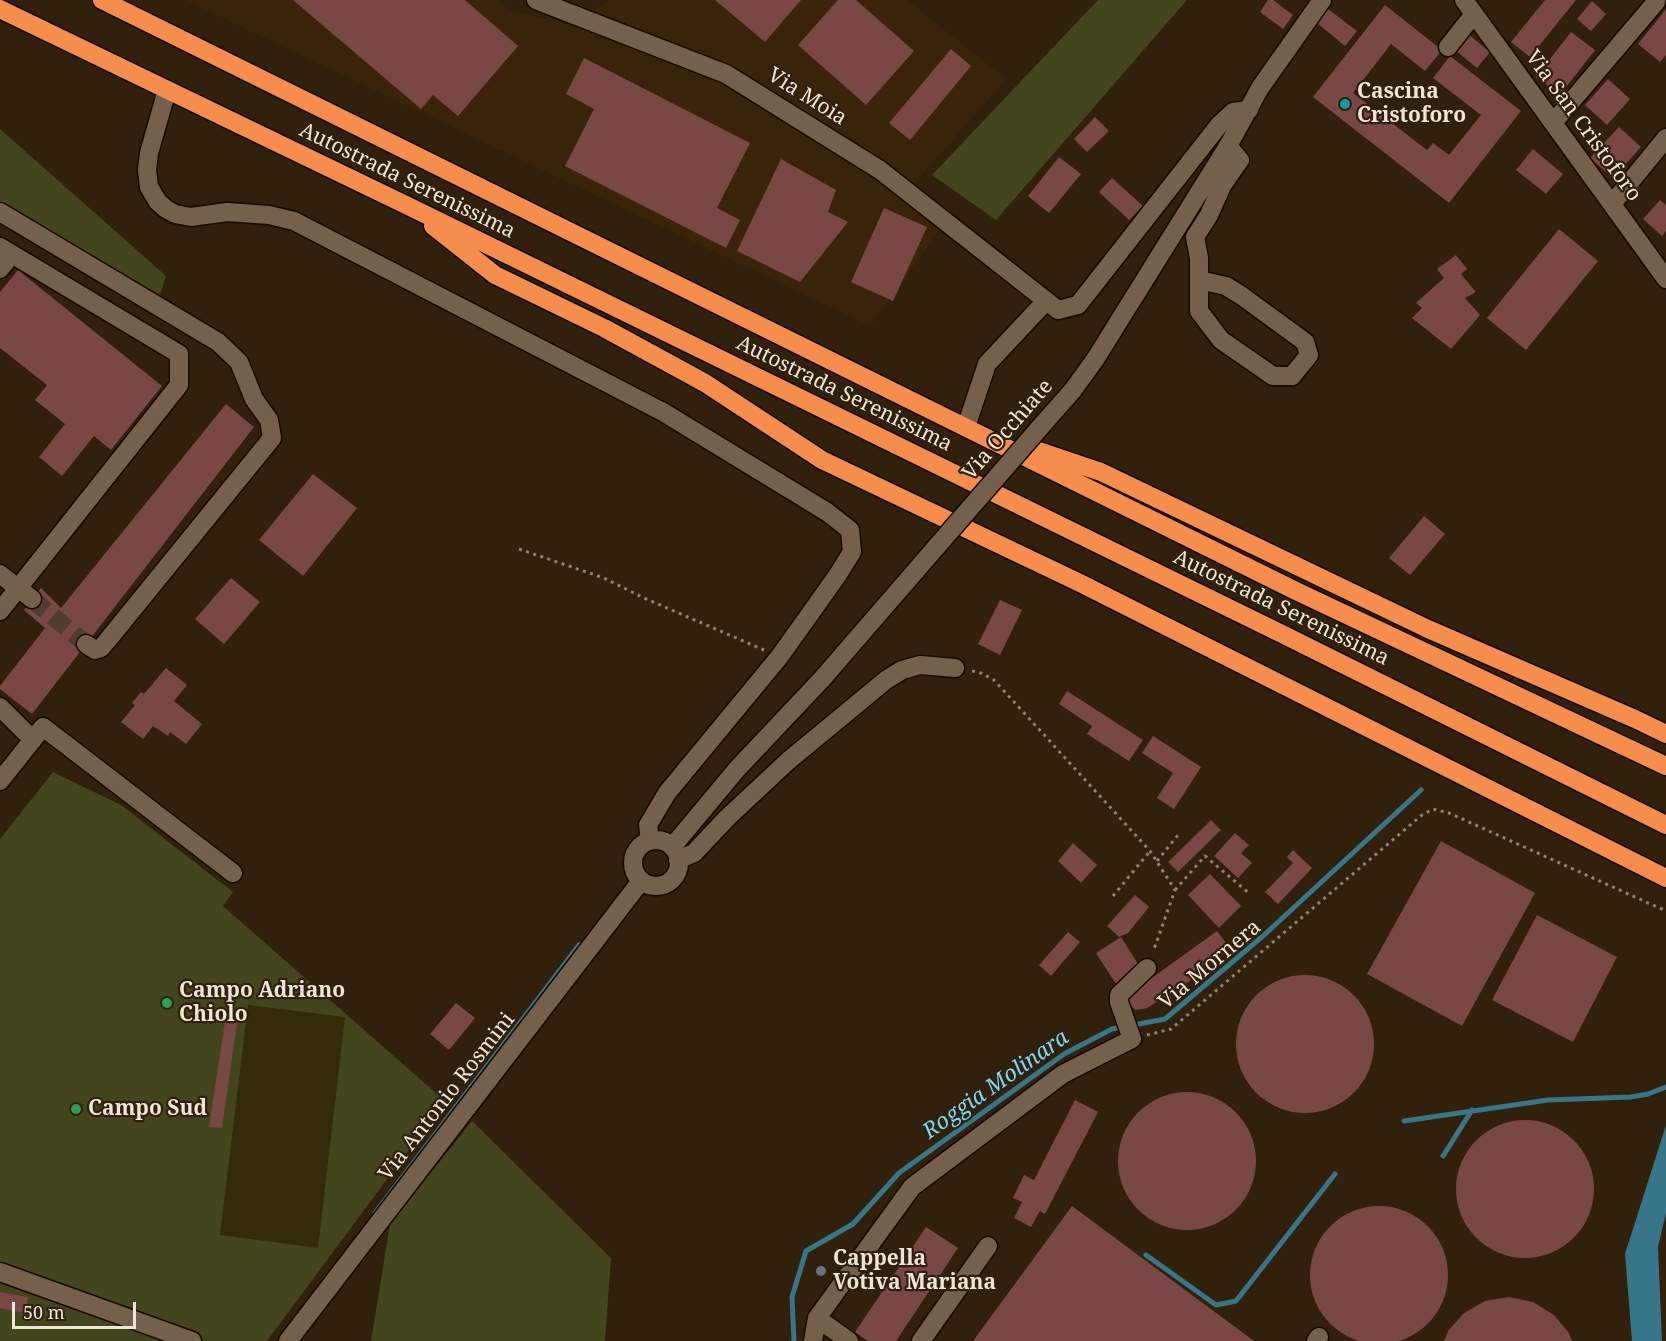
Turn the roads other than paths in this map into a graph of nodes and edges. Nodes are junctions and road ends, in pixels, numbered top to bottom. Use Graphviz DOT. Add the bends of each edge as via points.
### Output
graph roads {
  1 [pos="102,0"];
  2 [pos="536,0"];
  3 [pos="1323,0"];
  4 [pos="1656,2"];
  5 [pos="558,3"];
  6 [pos="1469,7"];
  7 [pos="0,9"];
  8 [pos="1448,47"];
  9 [pos="167,90"];
  10 [pos="1249,110"];
  11 [pos="1553,123"];
  12 [pos="1666,138"];
  13 [pos="1228,146"];
  14 [pos="1612,204"];
  15 [pos="406,205"];
  16 [pos="0,212"];
  17 [pos="6,251"];
  18 [pos="1663,267"];
  19 [pos="0,269"];
  20 [pos="1199,280"];
  21 [pos="1046,302"];
  22 [pos="966,427"];
  23 [pos="0,574"];
  24 [pos="25,593"];
  25 [pos="0,610"];
  26 [pos="86,644"];
  27 [pos="955,668"];
  28 [pos="0,707"];
  29 [pos="1666,734"];
  30 [pos="33,740"];
  31 [pos="1666,766"];
  32 [pos="0,781"];
  33 [pos="1621,804"];
  34 [pos="1666,825"];
  35 [pos="1666,830"];
  36 [pos="650,841"];
  37 [pos="675,853"];
  38 [pos="233,873"];
  39 [pos="1666,878"];
  40 [pos="641,881"];
  41 [pos="1147,968"];
  42 [pos="988,1246"];
  43 [pos="0,1272"];
  44 [pos="817,1318"];
  45 [pos="192,1341"];
  46 [pos="288,1341"];
  47 [pos="813,1341"];
  48 [pos="849,1341"];
  49 [pos="921,1341"];
  1 -- 22 [label="highway, Autostrada Serenissima"];
  2 -- 5 [label="street, Via Moia"];
  3 -- 10 [label="street, Via Occhiate" via="1260,88"];
  4 -- 11 [label="street"];
  5 -- 21 [label="street, Via Moia" via="726,74 880,170"];
  6 -- 8 [label="street"];
  6 -- 11 [label="street, Via San Cristoforo"];
  7 -- 9 [label="highway, Autostrada Serenissima"];
  9 -- 15 [label="highway, Autostrada Serenissima"];
  9 -- 36 [label="street" via="147,170 149,188 166,209 191,217 228,212 294,221 663,412 850,530 852,552 837,576 780,656 666,793 648,825"];
  10 -- 13 [label="street, Via Occhiate"];
  10 -- 21 [label="street" via="1233,112 1219,126 1078,305 1058,310"];
  11 -- 14 [label="street, Via San Cristoforo"];
  12 -- 14 [label="street"];
  13 -- 20 [label="street" via="1240,160 1195,237"];
  13 -- 37 [label="street, Via Occhiate, bridge" via="1073,390 822,679 737,769"];
  14 -- 18 [label="street, Via San Cristoforo"];
  15 -- 33 [label="highway, Autostrada Serenissima"];
  15 -- 39 [label="highway" via="495,275 705,383 822,460 1080,583"];
  16 -- 26 [label="street" via="218,342 240,362 254,399 269,420 272,438 107,641 95,650"];
  17 -- 19 [label="street"];
  17 -- 24 [label="street" via="179,354 179,385"];
  20 -- 20 [label="street" via="1199,311 1221,340 1273,376 1292,376 1309,355 1305,342 1226,286"];
  21 -- 22 [label="street" via="987,364"];
  22 -- 29 [label="highway" via="1101,472 1418,624"];
  22 -- 31 [label="highway, Autostrada Serenissima" via="1296,591"];
  23 -- 24 [label="street"];
  24 -- 25 [label="street"];
  27 -- 37 [label="street" via="920,665 886,680 788,761 694,853"];
  28 -- 30 [label="street"];
  30 -- 32 [label="street"];
  30 -- 38 [label="street" via="42,727"];
  33 -- 34 [label="highway, Autostrada Serenissima"];
  33 -- 35 [label="street"];
  36 -- 37 [label="street" via="662,841"];
  36 -- 40 [label="street" via="638,848 633,862"];
  37 -- 40 [label="street" via="675,874 664,885"];
  40 -- 46 [label="street, Via Antonio Rosmini"];
  41 -- 44 [label="street" via="1119,995 1130,1034 1063,1074 912,1187"];
  42 -- 49 [label="street"];
  43 -- 45 [label="street"];
  44 -- 47 [label="street"];
  44 -- 48 [label="street"];
}
